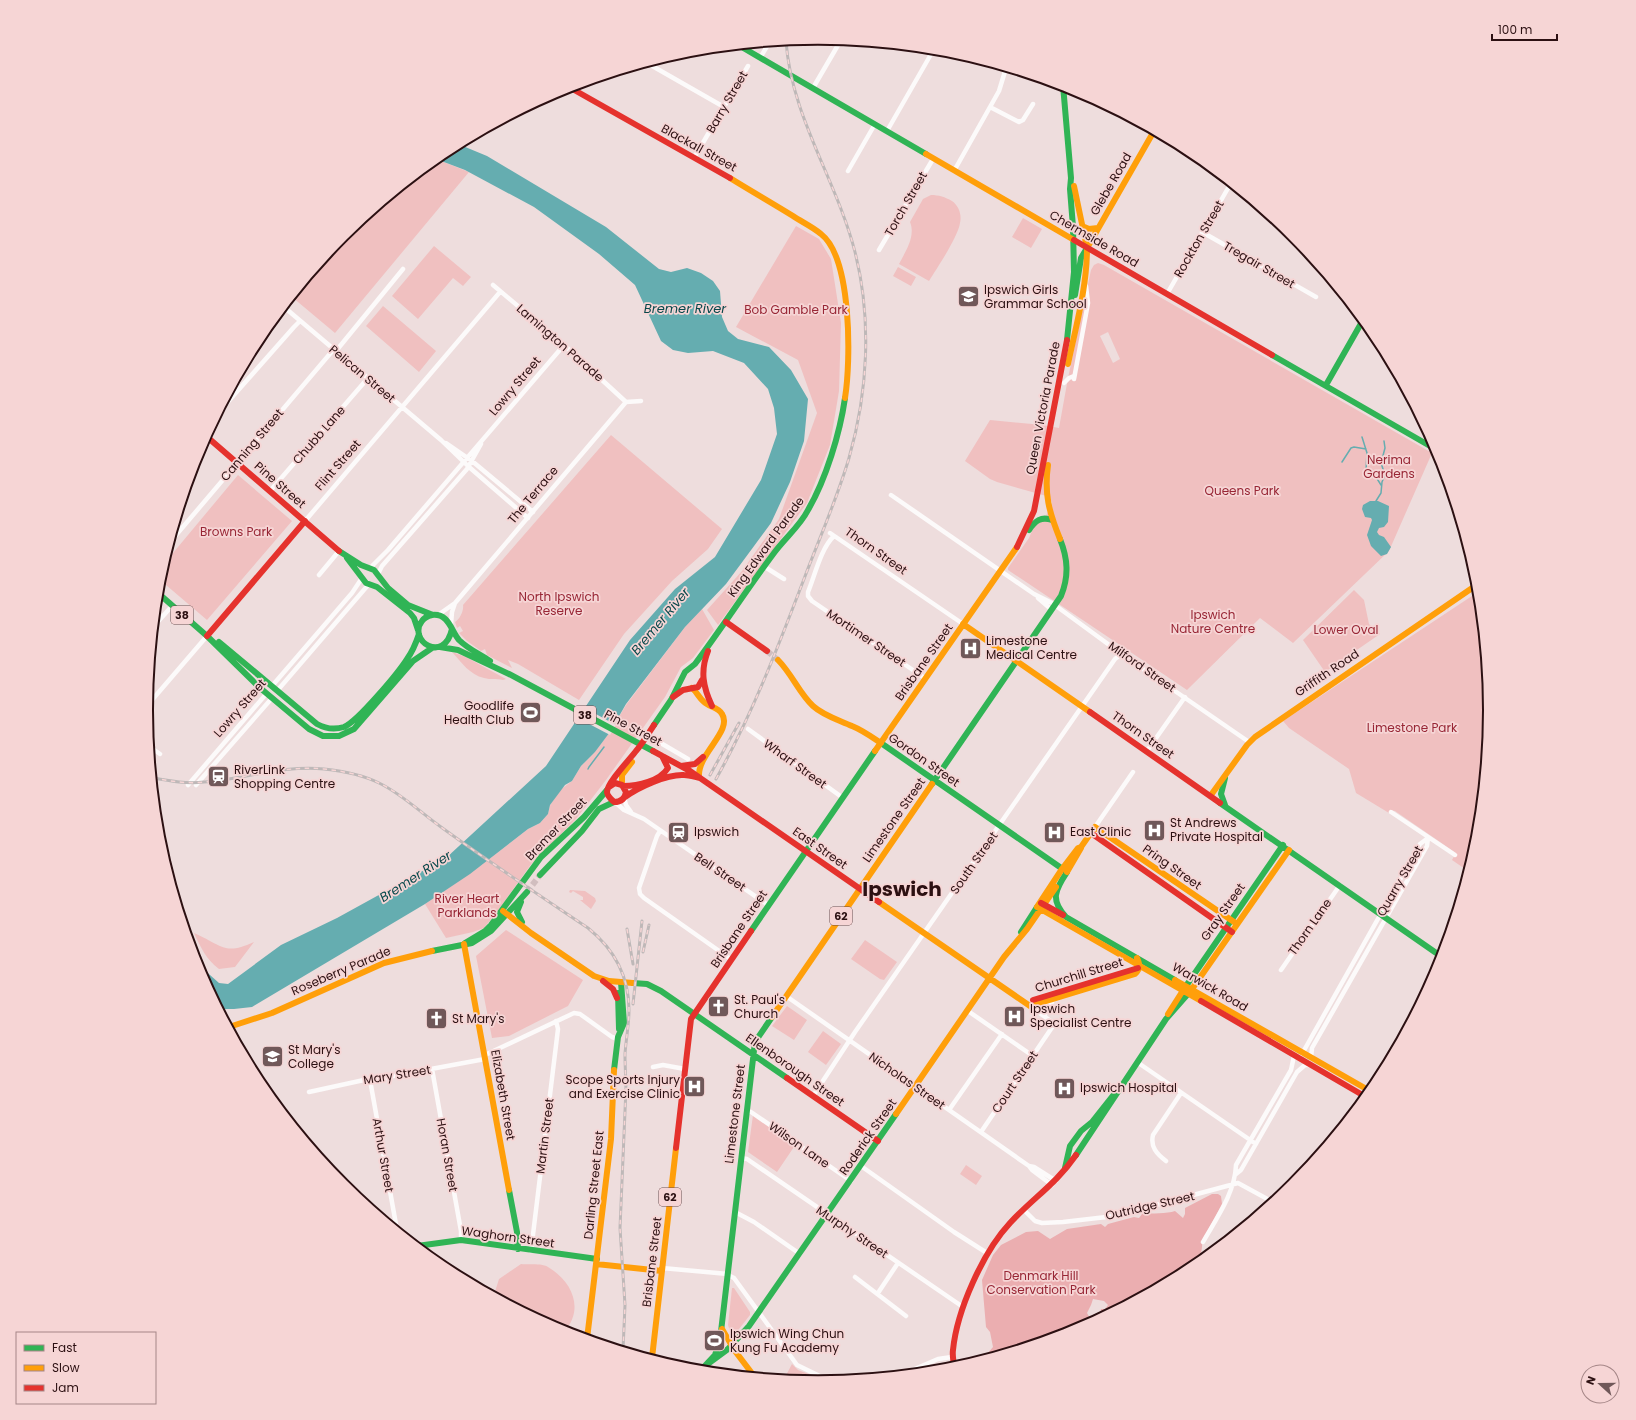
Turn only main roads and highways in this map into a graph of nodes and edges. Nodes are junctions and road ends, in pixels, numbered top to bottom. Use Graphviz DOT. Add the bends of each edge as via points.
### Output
graph roads {
  1 [pos="746,49"];
  2 [pos="576,91"];
  3 [pos="1064,93"];
  4 [pos="1152,135"];
  5 [pos="1071,178"];
  6 [pos="1082,226"];
  7 [pos="1098,228"];
  8 [pos="818,231"];
  9 [pos="1074,240"];
  10 [pos="1086,248"];
  11 [pos="1103,257"];
  12 [pos="1086,269"];
  13 [pos="1071,305"];
  14 [pos="1360,325"];
  15 [pos="1326,386"];
  16 [pos="211,440"];
  17 [pos="1426,443"];
  18 [pos="1052,520"];
  19 [pos="305,521"];
  20 [pos="1017,546"];
  21 [pos="339,550"];
  22 [pos="370,568"];
  23 [pos="1001,570"];
  24 [pos="378,574"];
  25 [pos="362,578"];
  26 [pos="370,584"];
  27 [pos="1471,589"];
  28 [pos="163,598"];
  29 [pos="435,615"];
  30 [pos="726,622"];
  31 [pos="963,624"];
  32 [pos="451,628"];
  33 [pos="419,633"];
  34 [pos="207,636"];
  35 [pos="710,644"];
  36 [pos="440,647"];
  37 [pos="432,648"];
  38 [pos="767,651"];
  39 [pos="778,660"];
  40 [pos="1017,662"];
  41 [pos="690,669"];
  42 [pos="509,674"];
  43 [pos="702,677"];
  44 [pos="682,678"];
  45 [pos="691,688"];
  46 [pos="275,689"];
  47 [pos="269,695"];
  48 [pos="671,700"];
  49 [pos="712,706"];
  50 [pos="334,729"];
  51 [pos="333,737"];
  52 [pos="881,743"];
  53 [pos="637,750"];
  54 [pos="662,756"];
  55 [pos="704,756"];
  56 [pos="680,766"];
  57 [pos="1226,774"];
  58 [pos="700,778"];
  59 [pos="935,781"];
  60 [pos="623,786"];
  61 [pos="608,788"];
  62 [pos="1211,795"];
  63 [pos="624,797"];
  64 [pos="614,802"];
  65 [pos="1226,806"];
  66 [pos="1095,827"];
  67 [pos="1091,833"];
  68 [pos="1283,845"];
  69 [pos="1289,850"];
  70 [pos="806,851"];
  71 [pos="1064,870"];
  72 [pos="540,875"];
  73 [pos="1058,884"];
  74 [pos="860,889"];
  75 [pos="527,892"];
  76 [pos="1040,906"];
  77 [pos="504,914"];
  78 [pos="1066,917"];
  79 [pos="1232,920"];
  80 [pos="1237,924"];
  81 [pos="1226,928"];
  82 [pos="1079,929"];
  83 [pos="1232,932"];
  84 [pos="531,933"];
  85 [pos="464,944"];
  86 [pos="1436,953"];
  87 [pos="1122,958"];
  88 [pos="1137,958"];
  89 [pos="1140,967"];
  90 [pos="1155,968"];
  91 [pos="1199,973"];
  92 [pos="1120,974"];
  93 [pos="1129,977"];
  94 [pos="598,978"];
  95 [pos="990,978"];
  96 [pos="1159,979"];
  97 [pos="620,984"];
  98 [pos="1189,987"];
  99 [pos="1185,993"];
  100 [pos="618,1004"];
  101 [pos="1027,1004"];
  102 [pos="694,1014"];
  103 [pos="233,1026"];
  104 [pos="618,1036"];
  105 [pos="753,1054"];
  106 [pos="1308,1062"];
  107 [pos="1364,1089"];
  108 [pos="1117,1092"];
  109 [pos="1360,1094"];
  110 [pos="1085,1127"];
  111 [pos="1093,1131"];
  112 [pos="878,1141"];
  113 [pos="1068,1150"];
  114 [pos="1078,1152"];
  115 [pos="1062,1173"];
  116 [pos="423,1245"];
  117 [pos="518,1250"];
  118 [pos="596,1261"];
  119 [pos="662,1269"];
  120 [pos="722,1329"];
  121 [pos="588,1333"];
  122 [pos="733,1346"];
  123 [pos="653,1354"];
  124 [pos="953,1361"];
  125 [pos="709,1363"];
  126 [pos="707,1365"];
  127 [pos="750,1371"];
  1 -- 9 [label="main road, Chermside Road"];
  2 -- 8 [label="main road, Blackall Street"];
  3 -- 5 [label="main road"];
  4 -- 7 [label="main road, Glebe Road"];
  5 -- 6 [label="main road, Queen Victoria Parade"];
  5 -- 9 [label="main road, Queen Victoria Parade"];
  6 -- 7 [label="main road"];
  6 -- 10 [label="main road, Queen Victoria Parade"];
  7 -- 10 [label="main road, Glebe Road"];
  8 -- 30 [label="main road, King Edward Parade" via="835,251 841,273 848,331 846,392 842,418 835,444 808,511"];
  9 -- 10 [label="main road, Chermside Road"];
  9 -- 13 [label="main road, Queen Victoria Parade"];
  10 -- 11 [label="main road, Chermside Road"];
  10 -- 12 [label="main road, Queen Victoria Parade"];
  10 -- 13 [label="main road, Glebe Road" via="1081,256 1078,285"];
  11 -- 12 [label="main road" via="1092,260"];
  11 -- 15 [label="main road, Chermside Road"];
  12 -- 18 [label="main road, Queen Victoria Parade" via="1048,464 1046,486"];
  13 -- 20 [label="main road, Queen Victoria Parade" via="1066,350 1036,504"];
  14 -- 15 [label="main road"];
  15 -- 17 [label="main road, Chermside Road"];
  16 -- 19 [label="main road, Pine Street"];
  18 -- 20 [label="main road" via="1045,517 1037,521"];
  18 -- 40 [label="main road, Limestone Street" via="1065,552 1068,570 1065,586 1054,608"];
  19 -- 21 [label="main road, Pine Street"];
  19 -- 34 [label="main road, Flint Street"];
  20 -- 23 [label="main road, Queen Victoria Parade"];
  21 -- 22 [label="main road, Pine Street"];
  21 -- 25 [label="main road, Pine Street"];
  22 -- 24 [label="main road, Pine Street"];
  22 -- 25 [label="main road"];
  23 -- 31 [label="main road, Brisbane Street"];
  24 -- 26 [label="main road"];
  24 -- 29 [label="main road" via="388,588 406,603"];
  25 -- 26 [label="main road, Pine Street"];
  26 -- 33 [label="main road" via="410,613"];
  27 -- 57 [label="main road, Griffith Road" via="1249,742"];
  28 -- 34 [label="main road, 38"];
  29 -- 32 [label="main road, 38" via="445,618"];
  29 -- 33 [label="main road" via="423,620"];
  30 -- 35 [label="main road, Bremer Street"];
  30 -- 38 [label="main road"];
  31 -- 40 [label="main road, Thorn Street"];
  31 -- 52 [label="main road, Brisbane Street"];
  32 -- 36 [label="main road" via="449,639"];
  32 -- 42 [label="main road, Pine Street / 38" via="463,643"];
  33 -- 37 [label="main road" via="423,643"];
  33 -- 50 [label="main road" via="407,660 357,718 347,726"];
  34 -- 46 [label="main road, 38" via="219,642"];
  34 -- 47 [label="main road, 38"];
  35 -- 41 [label="main road, Bremer Street"];
  35 -- 43 [label="main road, Bremer Street" via="704,660"];
  36 -- 37 [label="main road, 38"];
  36 -- 42 [label="main road, Pine Street / 38" via="458,650"];
  37 -- 51 [label="main road, 38" via="413,661 354,729"];
  39 -- 52 [label="main road, Gordon Street" via="815,708"];
  40 -- 59 [label="main road, Limestone Street"];
  40 -- 62 [label="main road, Thorn Street"];
  41 -- 43 [label="main road" via="698,670"];
  41 -- 44 [label="main road, Bremer Street"];
  42 -- 54 [label="main road, Pine Street / 38"];
  43 -- 45 [label="main road, Bremer Street" via="698,687"];
  43 -- 49 [label="main road"];
  44 -- 45 [label="main road" via="684,684"];
  44 -- 48 [label="main road, Bremer Street"];
  45 -- 48 [label="main road, Bremer Street" via="683,690"];
  45 -- 49 [label="main road"];
  46 -- 47 [label="main road, Lowry Street"];
  46 -- 50 [label="main road, 38" via="316,724"];
  47 -- 51 [label="main road, 38" via="312,731"];
  48 -- 53 [label="main road, Bremer Street"];
  49 -- 55 [label="main road" via="722,714 724,723 723,729"];
  50 -- 51 [label="main road"];
  52 -- 59 [label="main road, Gordon Street"];
  52 -- 70 [label="main road, Brisbane Street"];
  53 -- 60 [label="main road, Bremer Street" via="622,775"];
  53 -- 61 [label="main road, Bremer Street"];
  54 -- 56 [label="main road, East Street / 38"];
  54 -- 60 [label="main road" via="668,768 664,774 634,786"];
  55 -- 56 [label="main road" via="695,764"];
  55 -- 58 [label="main road" via="698,772"];
  56 -- 58 [label="main road, East Street / 38"];
  57 -- 62 [label="main road, Griffith Road"];
  57 -- 65 [label="main road" via="1221,794"];
  58 -- 63 [label="main road" via="683,775 668,778"];
  58 -- 70 [label="main road, East Street / 38"];
  59 -- 71 [label="main road, Gordon Street"];
  59 -- 74 [label="main road, Limestone Street"];
  60 -- 61 [label="main road" via="615,783"];
  60 -- 63 [label="main road" via="626,791"];
  61 -- 64 [label="main road" via="608,798"];
  61 -- 77 [label="main road, Bremer Street" via="584,817 541,857"];
  62 -- 65 [label="main road, Thorn Street"];
  63 -- 64 [label="main road"];
  64 -- 72 [label="main road, Bremer Street" via="599,809"];
  65 -- 68 [label="main road, Thorn Street"];
  66 -- 67 [label="main road, Roderick Street"];
  66 -- 79 [label="main road, Pring Street"];
  67 -- 71 [label="main road, Roderick Street" via="1081,851"];
  67 -- 81 [label="main road, Pring Street"];
  68 -- 69 [label="main road, Thorn Street"];
  68 -- 79 [label="main road, Gray Street"];
  69 -- 80 [label="main road, Gray Street"];
  69 -- 86 [label="main road, Thorn Street"];
  70 -- 74 [label="main road, East Street"];
  70 -- 102 [label="main road, Brisbane Street / 62"];
  71 -- 73 [label="main road, Roderick Street"];
  71 -- 76 [label="main road, Roderick Street"];
  73 -- 76 [label="main road, Roderick Street"];
  73 -- 78 [label="main road" via="1054,895 1055,902"];
  74 -- 95 [label="main road, East Street"];
  74 -- 105 [label="main road, Limestone Street / 62" via="757,1038"];
  75 -- 77 [label="main road, Bremer Street"];
  75 -- 84 [label="main road, Ellenborough Street" via="517,914"];
  76 -- 78 [label="main road, Warwick Road"];
  76 -- 82 [label="main road, Warwick Road"];
  76 -- 95 [label="main road, Roderick Street" via="1027,929"];
  77 -- 84 [label="main road, Ellenborough Street"];
  77 -- 85 [label="main road, Bremer Street" via="485,931"];
  78 -- 82 [label="main road, Warwick Road"];
  79 -- 80 [label="main road, Pring Street"];
  79 -- 81 [label="main road, Gray Street"];
  80 -- 83 [label="main road, Gray Street"];
  81 -- 83 [label="main road, Pring Street"];
  81 -- 91 [label="main road, Gray Street"];
  82 -- 87 [label="main road, Warwick Road"];
  82 -- 88 [label="main road, Warwick Road"];
  83 -- 91 [label="main road, Gray Street"];
  84 -- 94 [label="main road, Ellenborough Street"];
  85 -- 103 [label="main road, Roseberry Parade" via="384,963 272,1013"];
  85 -- 117 [label="main road, Elizabeth Street"];
  87 -- 89 [label="main road, Warwick Road"];
  87 -- 92 [label="main road" via="1128,967"];
  88 -- 89 [label="main road"];
  88 -- 90 [label="main road, Warwick Road"];
  89 -- 90 [label="main road"];
  89 -- 92 [label="main road, Churchill Street"];
  89 -- 93 [label="main road, Churchill Street"];
  89 -- 96 [label="main road, Warwick Road"];
  90 -- 98 [label="main road, Warwick Road"];
  91 -- 98 [label="main road, Gray Street"];
  92 -- 101 [label="main road, Churchill Street"];
  93 -- 96 [label="main road, Churchill Street" via="1145,975"];
  93 -- 101 [label="main road, Churchill Street" via="1057,999"];
  94 -- 97 [label="main road, Ellenborough Street"];
  94 -- 100 [label="main road, Darling Street East" via="613,989"];
  95 -- 101 [label="main road, East Street"];
  95 -- 112 [label="main road, Roderick Street"];
  96 -- 99 [label="main road, Warwick Road"];
  97 -- 100 [label="main road, Darling Street East"];
  97 -- 102 [label="main road, Ellenborough Street" via="647,984"];
  97 -- 104 [label="main road, Darling Street East" via="624,1022"];
  98 -- 99 [label="main road, Gray Street"];
  98 -- 106 [label="main road, Warwick Road" via="1302,1053"];
  99 -- 106 [label="main road, Warwick Road"];
  99 -- 108 [label="main road, Gray Street" via="1168,1013"];
  100 -- 104 [label="main road, Darling Street East"];
  102 -- 105 [label="main road, Ellenborough Street"];
  102 -- 119 [label="main road, Brisbane Street / 62" via="691,1019"];
  104 -- 118 [label="main road, Darling Street East" via="611,1139"];
  105 -- 112 [label="main road, Ellenborough Street"];
  105 -- 120 [label="main road, Limestone Street / 62"];
  106 -- 107 [label="main road, Warwick Road"];
  106 -- 109 [label="main road, Warwick Road"];
  108 -- 110 [label="main road"];
  108 -- 111 [label="main road"];
  110 -- 111 [label="main road"];
  110 -- 113 [label="main road"];
  111 -- 114 [label="main road"];
  112 -- 122 [label="main road, Roderick Street" via="759,1313"];
  113 -- 114 [label="main road" via="1072,1155"];
  113 -- 115 [label="main road"];
  114 -- 115 [label="main road"];
  115 -- 124 [label="main road" via="1000,1234 986,1253 963,1307"];
  116 -- 117 [label="main road, Waghorn Street" via="461,1240"];
  117 -- 118 [label="main road, Waghorn Street"];
  118 -- 119 [label="main road, Waghorn Street" via="635,1269"];
  118 -- 121 [label="main road, Darling Street East"];
  119 -- 123 [label="main road, Brisbane Street / 62"];
  120 -- 122 [label="main road"];
  120 -- 125 [label="main road, Limestone Street / 62" via="718,1351"];
  122 -- 125 [label="main road, Roderick Street"];
  122 -- 127 [label="main road"];
  125 -- 126 [label="main road, Limestone Street / 62"];
}
